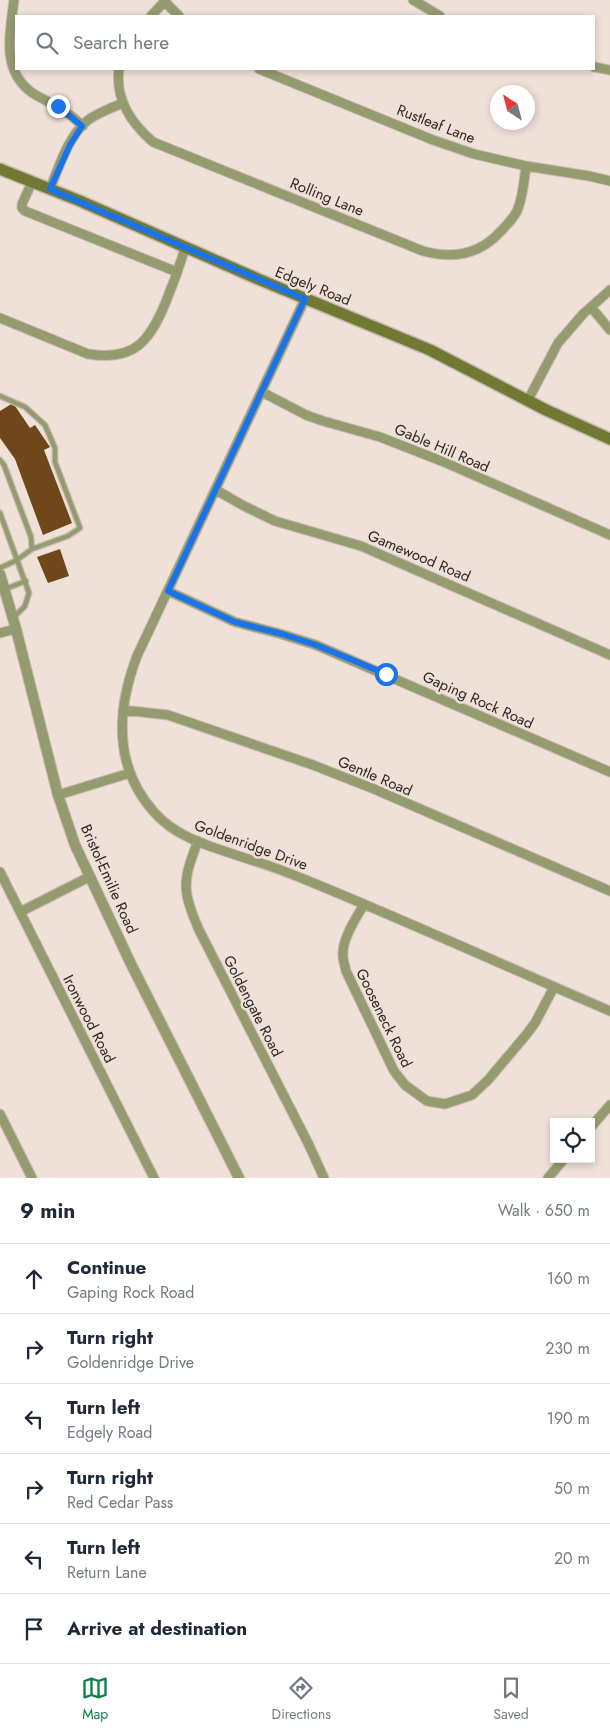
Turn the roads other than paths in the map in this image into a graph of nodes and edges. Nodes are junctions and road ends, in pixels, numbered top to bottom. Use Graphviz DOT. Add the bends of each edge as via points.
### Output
graph roads {
  1 [pos="14,0"];
  2 [pos="413,0"];
  3 [pos="166,1"];
  4 [pos="152,15"];
  5 [pos="178,15"];
  6 [pos="438,15"];
  7 [pos="595,67"];
  8 [pos="119,70"];
  9 [pos="261,70"];
  10 [pos="610,70"];
  11 [pos="123,103"];
  12 [pos="82,126"];
  13 [pos="526,166"];
  14 [pos="0,169"];
  15 [pos="610,181"];
  16 [pos="32,182"];
  17 [pos="50,189"];
  18 [pos="185,248"];
  19 [pos="177,272"];
  20 [pos="610,290"];
  21 [pos="305,299"];
  22 [pos="591,307"];
  23 [pos="0,318"];
  24 [pos="610,330"];
  25 [pos="262,392"];
  26 [pos="0,396"];
  27 [pos="528,400"];
  28 [pos="610,439"];
  29 [pos="0,460"];
  30 [pos="216,490"];
  31 [pos="0,513"];
  32 [pos="2,526"];
  33 [pos="610,535"];
  34 [pos="32,549"];
  35 [pos="17,560"];
  36 [pos="0,568"];
  37 [pos="0,574"];
  38 [pos="26,581"];
  39 [pos="5,589"];
  40 [pos="168,591"];
  41 [pos="13,618"];
  42 [pos="16,629"];
  43 [pos="0,633"];
  44 [pos="610,655"];
  45 [pos="123,710"];
  46 [pos="610,772"];
  47 [pos="130,773"];
  48 [pos="58,795"];
  49 [pos="198,841"];
  50 [pos="0,872"];
  51 [pos="89,877"];
  52 [pos="610,891"];
  53 [pos="364,904"];
  54 [pos="20,912"];
  55 [pos="554,987"];
  56 [pos="610,1011"];
  57 [pos="610,1105"];
  58 [pos="0,1114"];
  59 [pos="595,1122"];
  60 [pos="561,1163"];
  61 [pos="32,1178"];
  62 [pos="154,1178"];
  63 [pos="239,1178"];
  64 [pos="324,1178"];
  65 [pos="548,1178"];
  1 -- 12 [label="street" via="9,46 11,65 16,75 31,92"];
  2 -- 6 [label="street"];
  3 -- 4 [label="street"];
  3 -- 5 [label="street"];
  7 -- 10 [label="street"];
  8 -- 11 [label="street, Rolling Lane"];
  9 -- 13 [label="street, Rustleaf Lane" via="433,140"];
  11 -- 12 [label="street"];
  11 -- 13 [label="street, Rolling Lane" via="134,124 153,142 436,255 470,252 494,238 518,210"];
  12 -- 17 [label="street"];
  13 -- 15 [label="street, Rustleaf Lane"];
  14 -- 16 [label="main road, Edgely Road"];
  16 -- 17 [label="main road, Edgely Road"];
  16 -- 19 [label="street" via="22,204 25,211"];
  17 -- 18 [label="main road, Edgely Road"];
  18 -- 19 [label="street"];
  18 -- 21 [label="main road, Edgely Road"];
  19 -- 23 [label="street" via="150,335 126,354 88,354"];
  20 -- 22 [label="street"];
  21 -- 25 [label="street, Goldenridge Drive"];
  21 -- 27 [label="main road, Edgely Road" via="430,350"];
  22 -- 24 [label="street"];
  22 -- 27 [label="street" via="558,343"];
  25 -- 30 [label="street, Goldenridge Drive"];
  25 -- 33 [label="street, Gable Hill Road" via="306,415 364,431 444,462"];
  26 -- 34 [label="lane" via="25,407 45,425 80,528 68,536"];
  27 -- 28 [label="main road, Edgely Road"];
  29 -- 34 [label="lane" via="31,537"];
  30 -- 40 [label="street, Goldenridge Drive"];
  30 -- 44 [label="street, Gamewood Road" via="275,521 360,546"];
  31 -- 32 [label="lane"];
  32 -- 35 [label="lane"];
  34 -- 35 [label="lane"];
  35 -- 36 [label="lane"];
  35 -- 38 [label="lane"];
  37 -- 39 [label="street, Bristol-Emilie Road"];
  38 -- 39 [label="lane"];
  38 -- 41 [label="lane" via="29,593 25,606"];
  39 -- 41 [label="street, Bristol-Emilie Road"];
  40 -- 45 [label="street, Goldenridge Drive" via="128,679"];
  40 -- 46 [label="street, Gaping Rock Road" via="235,622 316,645"];
  41 -- 42 [label="street, Bristol-Emilie Road"];
  42 -- 43 [label="street"];
  42 -- 48 [label="street, Bristol-Emilie Road"];
  45 -- 47 [label="street, Goldenridge Drive" via="123,750"];
  45 -- 52 [label="street, Gentle Road" via="168,715 313,765"];
  47 -- 48 [label="street"];
  47 -- 49 [label="street, Goldenridge Drive" via="154,813 172,828"];
  48 -- 51 [label="street, Bristol-Emilie Road"];
  49 -- 53 [label="street, Goldenridge Drive"];
  49 -- 64 [label="street, Goldengate Road" via="185,878 188,905"];
  50 -- 54 [label="street, Ironwood Road"];
  51 -- 54 [label="street"];
  51 -- 63 [label="street, Bristol-Emilie Road"];
  53 -- 55 [label="street, Goldenridge Drive"];
  53 -- 55 [label="street, Gooseneck Road" via="344,945 342,954 346,972 394,1071 405,1085 427,1101 445,1104 477,1091 535,1023"];
  54 -- 62 [label="street, Ironwood Road"];
  55 -- 56 [label="street, Goldenridge Drive"];
  57 -- 59 [label="street"];
  58 -- 61 [label="street"];
  60 -- 65 [label="street"];
}
